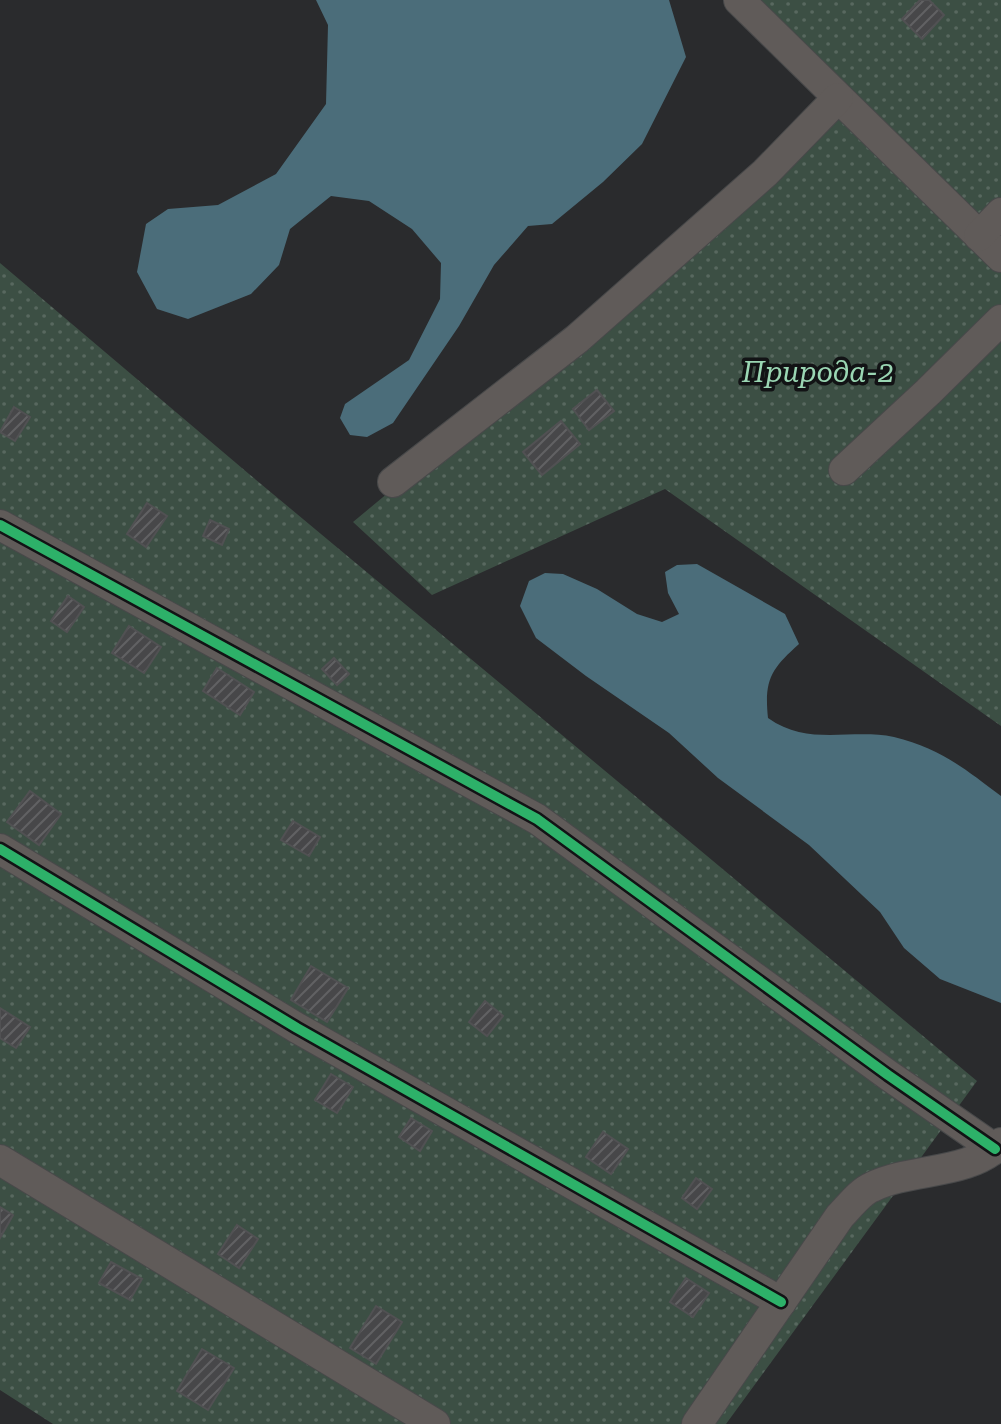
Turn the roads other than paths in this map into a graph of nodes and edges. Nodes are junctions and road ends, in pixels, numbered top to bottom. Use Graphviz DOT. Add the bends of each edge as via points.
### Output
graph roads {
  1 [pos="739,0"];
  2 [pos="838,98"];
  3 [pos="1001,213"];
  4 [pos="979,236"];
  5 [pos="1001,257"];
  6 [pos="1001,320"];
  7 [pos="844,470"];
  8 [pos="393,482"];
  9 [pos="0,525"];
  10 [pos="0,849"];
  11 [pos="998,1146"];
  12 [pos="0,1160"];
  13 [pos="781,1302"];
  14 [pos="435,1424"];
  15 [pos="697,1424"];
  1 -- 2 [label="street"];
  2 -- 4 [label="street"];
  2 -- 8 [label="street" via="765,173 577,339"];
  3 -- 4 [label="street"];
  4 -- 5 [label="street"];
  6 -- 7 [label="street"];
  9 -- 11 [label="street" via="537,819 899,1083"];
  10 -- 13 [label="street" via="297,1028"];
  11 -- 13 [label="street" via="956,1167 911,1173 869,1188 840,1216"];
  12 -- 14 [label="street"];
  13 -- 15 [label="street"];
}
